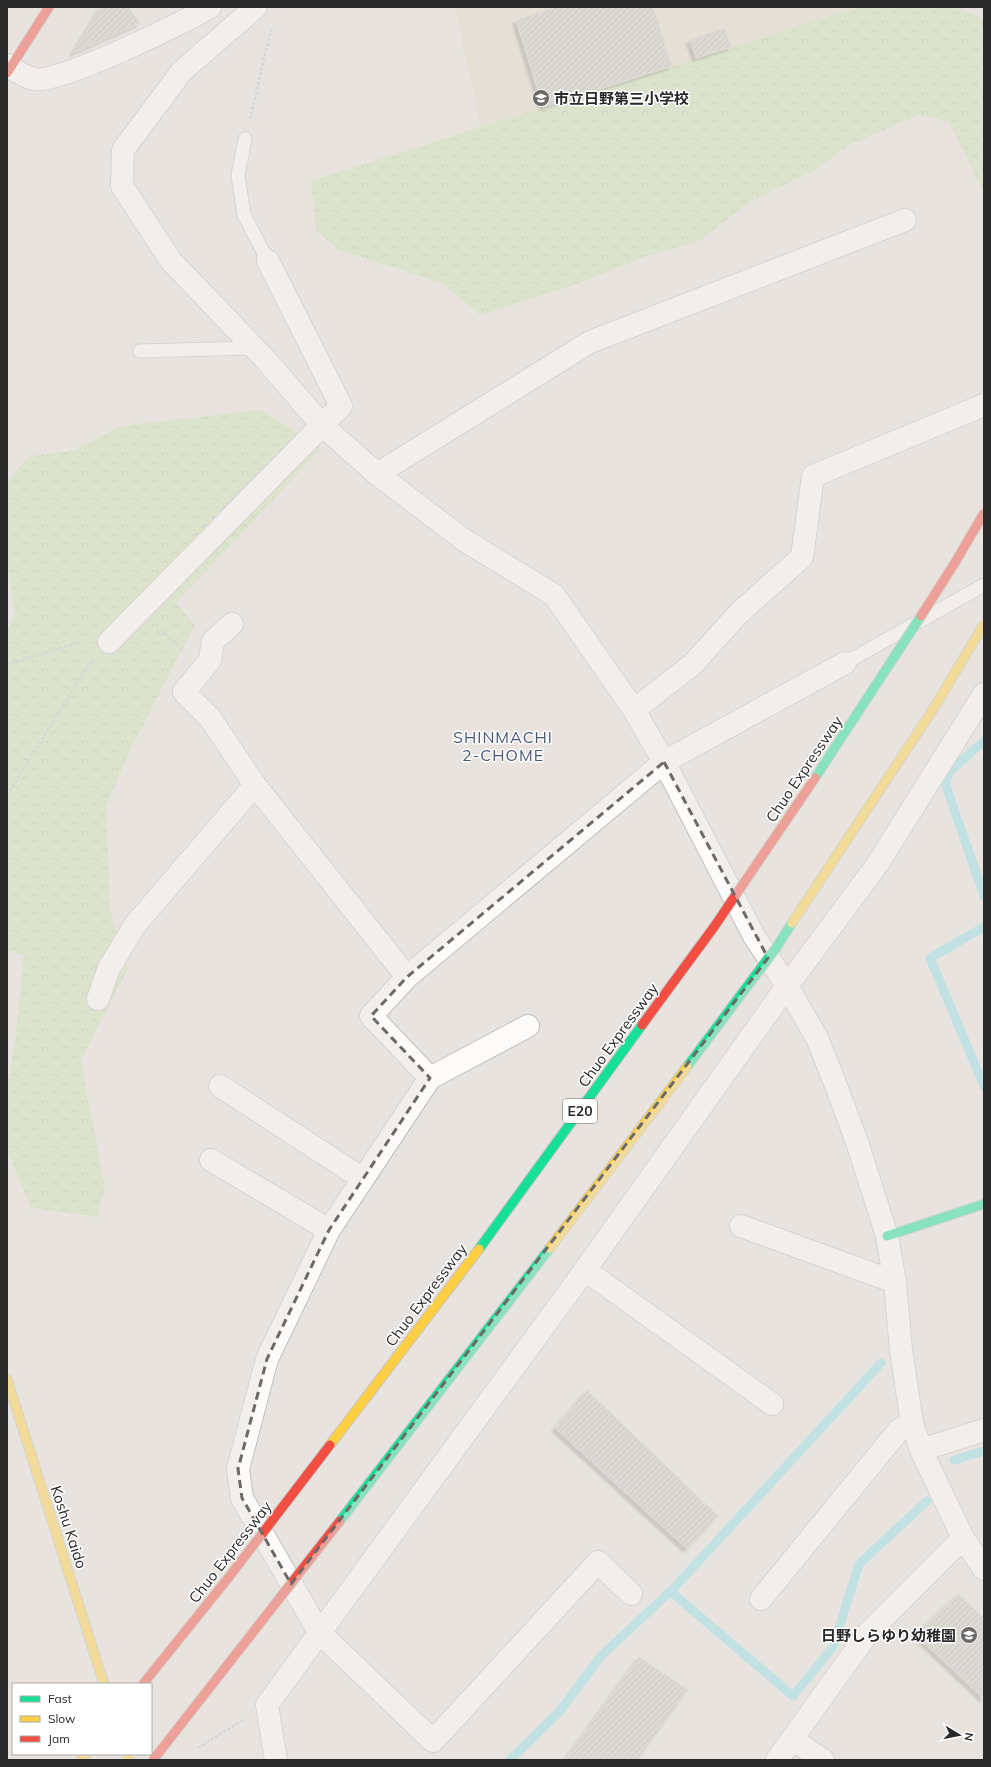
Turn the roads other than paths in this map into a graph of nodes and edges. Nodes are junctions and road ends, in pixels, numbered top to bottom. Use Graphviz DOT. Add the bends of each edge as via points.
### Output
graph roads {
  1 [pos="49,7"];
  2 [pos="210,7"];
  3 [pos="256,7"];
  4 [pos="8,68"];
  5 [pos="245,139"];
  6 [pos="905,220"];
  7 [pos="268,261"];
  8 [pos="254,348"];
  9 [pos="140,351"];
  10 [pos="984,405"];
  11 [pos="322,425"];
  12 [pos="377,474"];
  13 [pos="984,513"];
  14 [pos="984,585"];
  15 [pos="232,624"];
  16 [pos="984,624"];
  17 [pos="109,642"];
  18 [pos="845,663"];
  19 [pos="984,694"];
  20 [pos="634,710"];
  21 [pos="664,762"];
  22 [pos="255,785"];
  23 [pos="407,977"];
  24 [pos="787,986"];
  25 [pos="98,999"];
  26 [pos="528,1026"];
  27 [pos="430,1078"];
  28 [pos="220,1086"];
  29 [pos="211,1160"];
  30 [pos="363,1179"];
  31 [pos="984,1204"];
  32 [pos="741,1226"];
  33 [pos="329,1230"];
  34 [pos="887,1236"];
  35 [pos="585,1270"];
  36 [pos="894,1282"];
  37 [pos="7,1379"];
  38 [pos="772,1404"];
  39 [pos="912,1423"];
  40 [pos="984,1430"];
  41 [pos="921,1450"];
  42 [pos="963,1538"];
  43 [pos="984,1569"];
  44 [pos="632,1594"];
  45 [pos="761,1599"];
  46 [pos="319,1632"];
  47 [pos="104,1683"];
  48 [pos="144,1683"];
  49 [pos="792,1739"];
  50 [pos="153,1760"];
  51 [pos="276,1760"];
  52 [pos="777,1760"];
  53 [pos="823,1760"];
  1 -- 4 [label="main road"];
  2 -- 4 [label="street" via="134,45 60,76 35,80"];
  3 -- 8 [label="street" via="182,71 123,150 122,186 171,261"];
  5 -- 7 [label="lane" via="238,175 244,214"];
  6 -- 12 [label="street" via="590,342"];
  7 -- 11 [label="street" via="341,406"];
  8 -- 9 [label="lane"];
  8 -- 11 [label="street"];
  10 -- 20 [label="street" via="814,476 802,557 739,612 693,664"];
  11 -- 12 [label="street"];
  11 -- 17 [label="street"];
  12 -- 20 [label="street" via="464,540 554,595"];
  13 -- 48 [label="main road, Chuo Expressway / E20, bridge" via="847,731 714,927 491,1234 229,1577"];
  14 -- 18 [label="lane"];
  15 -- 22 [label="street" via="213,641 210,660 184,692 210,718"];
  16 -- 50 [label="main road, bridge" via="934,708 776,948 530,1274"];
  18 -- 21 [label="street"];
  19 -- 24 [label="street" via="877,865"];
  20 -- 21 [label="street"];
  21 -- 23 [label="street"];
  21 -- 24 [label="street" via="754,936"];
  22 -- 23 [label="street"];
  22 -- 25 [label="street" via="135,925 110,968"];
  23 -- 27 [label="street" via="371,1016"];
  24 -- 34 [label="street" via="817,1038 835,1083"];
  24 -- 35 [label="street"];
  26 -- 27 [label="street"];
  27 -- 30 [label="street"];
  28 -- 30 [label="street"];
  29 -- 33 [label="street"];
  30 -- 33 [label="street"];
  31 -- 34 [label="main road"];
  32 -- 36 [label="street"];
  33 -- 46 [label="street" via="267,1359 238,1470 242,1498"];
  34 -- 36 [label="street"];
  35 -- 38 [label="street"];
  35 -- 46 [label="street"];
  36 -- 39 [label="street"];
  37 -- 47 [label="main road, Koshu Kaido"];
  39 -- 41 [label="street"];
  39 -- 45 [label="street" via="900,1430"];
  40 -- 41 [label="street"];
  41 -- 42 [label="street"];
  42 -- 43 [label="street"];
  42 -- 49 [label="street" via="868,1633"];
  44 -- 46 [label="street" via="598,1562 433,1741"];
  46 -- 51 [label="street" via="267,1705"];
  49 -- 52 [label="street"];
  49 -- 53 [label="street"];
}
